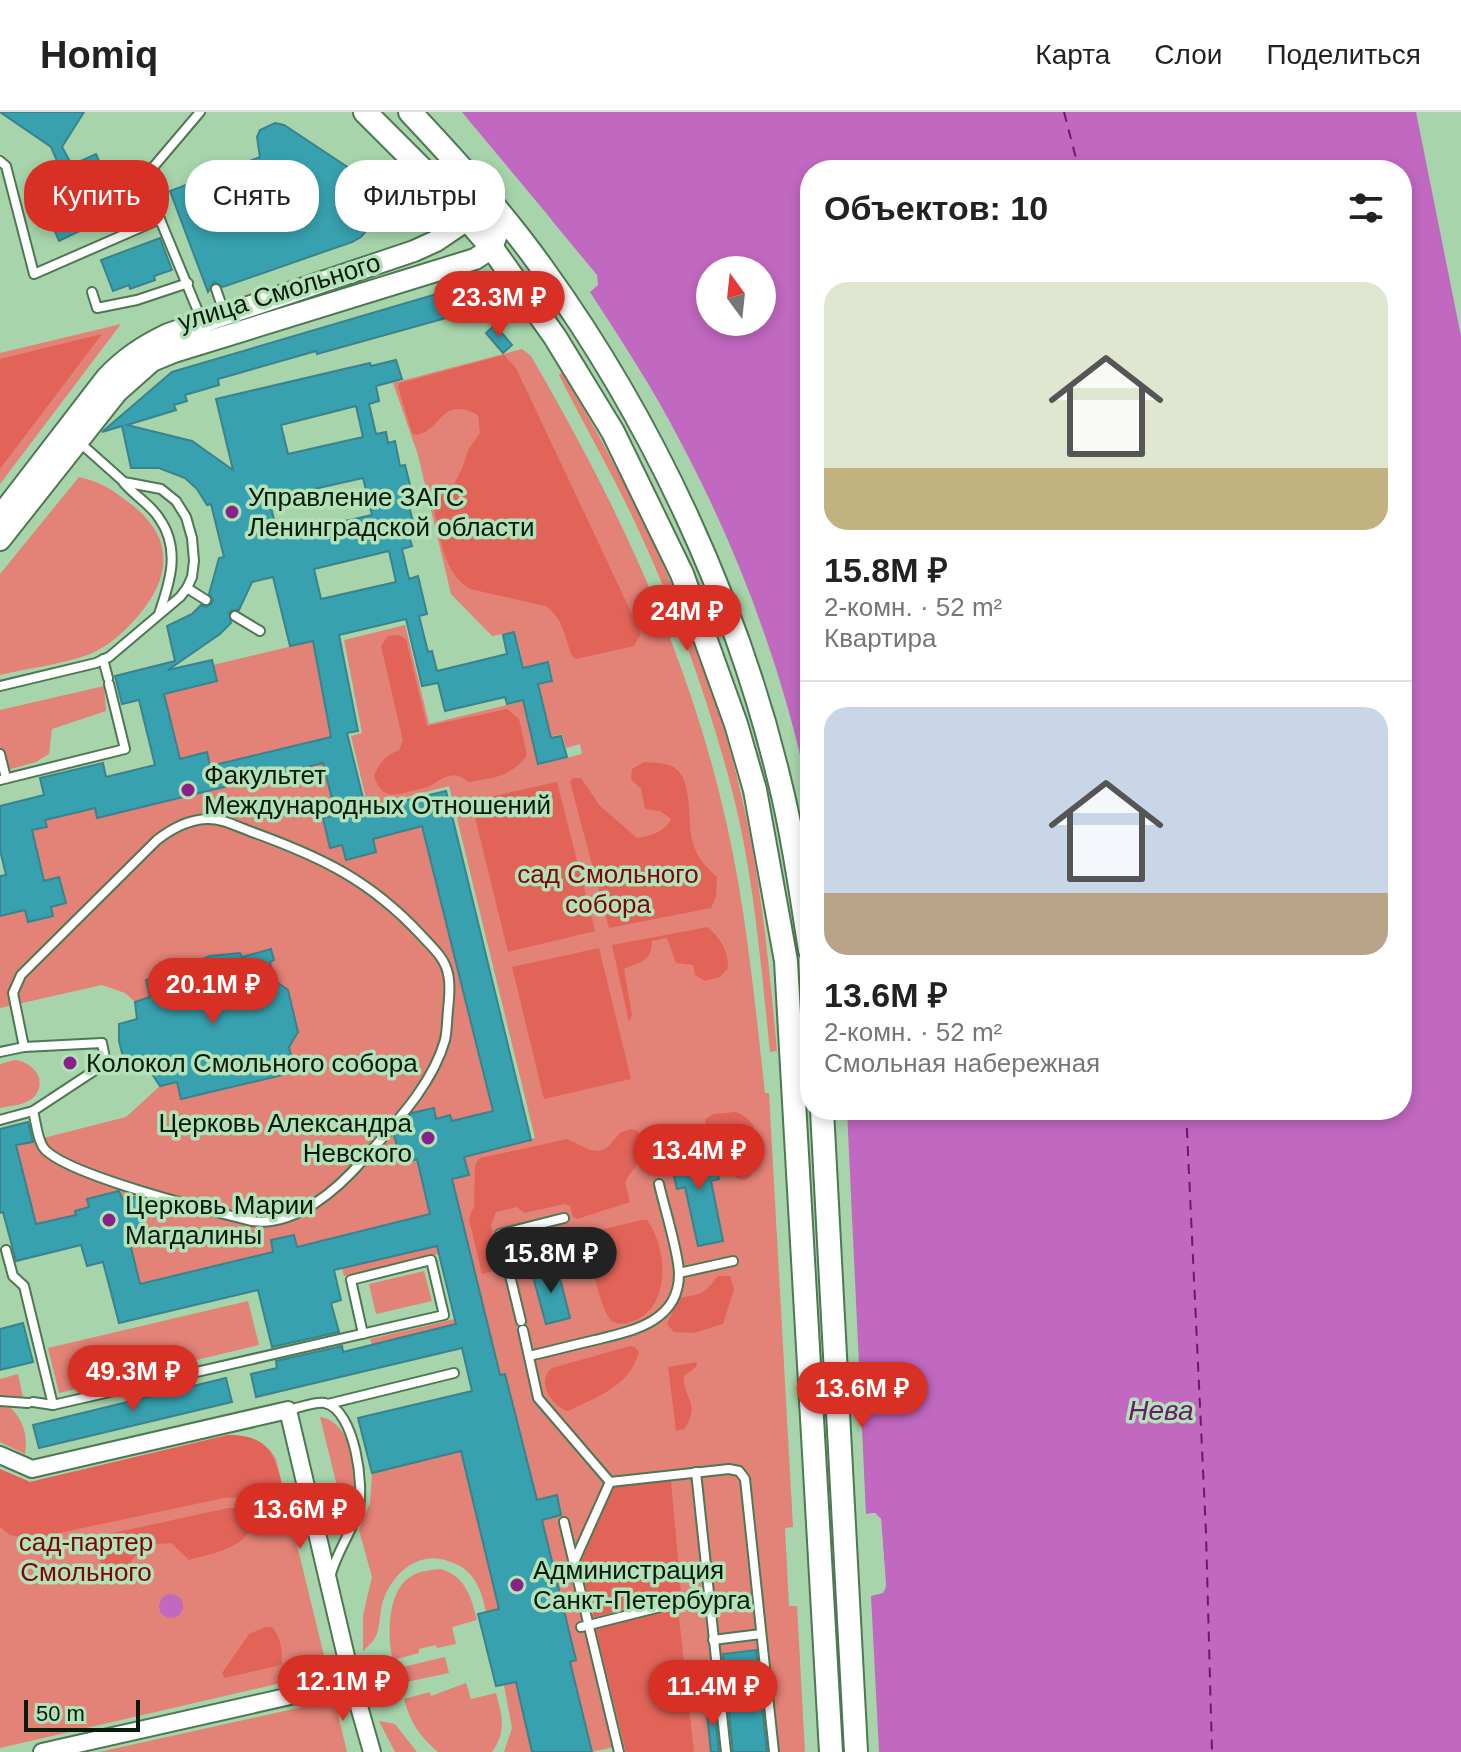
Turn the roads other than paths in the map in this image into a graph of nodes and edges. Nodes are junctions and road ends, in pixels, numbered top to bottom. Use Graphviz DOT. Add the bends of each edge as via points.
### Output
graph roads {
  1 [pos="200,112"];
  2 [pos="365,112"];
  3 [pos="410,112"];
  4 [pos="159,160"];
  5 [pos="413,160"];
  6 [pos="455,160"];
  7 [pos="0,161"];
  8 [pos="505,221"];
  9 [pos="130,232"];
  10 [pos="166,232"];
  11 [pos="449,232"];
  12 [pos="478,232"];
  13 [pos="498,232"];
  14 [pos="492,248"];
  15 [pos="188,283"];
  16 [pos="216,289"];
  17 [pos="92,292"];
  18 [pos="291,293"];
  19 [pos="298,314"];
  20 [pos="228,325"];
  21 [pos="206,332"];
  22 [pos="72,436"];
  23 [pos="124,482"];
  24 [pos="0,516"];
  25 [pos="0,540"];
  26 [pos="187,588"];
  27 [pos="206,600"];
  28 [pos="159,615"];
  29 [pos="235,616"];
  30 [pos="260,631"];
  31 [pos="103,659"];
  32 [pos="0,686"];
  33 [pos="0,754"];
  34 [pos="3,779"];
  35 [pos="800,894"];
  36 [pos="24,1047"];
  37 [pos="0,1052"];
  38 [pos="33,1111"];
  39 [pos="0,1120"];
  40 [pos="823,1120"];
  41 [pos="659,1184"];
  42 [pos="564,1218"];
  43 [pos="6,1250"];
  44 [pos="733,1261"];
  45 [pos="679,1273"];
  46 [pos="363,1334"];
  47 [pos="529,1356"];
  48 [pos="454,1373"];
  49 [pos="0,1401"];
  50 [pos="328,1404"];
  51 [pos="53,1405"];
  52 [pos="288,1410"];
  53 [pos="0,1455"];
  54 [pos="696,1472"];
  55 [pos="610,1482"];
  56 [pos="564,1522"];
  57 [pos="574,1563"];
  58 [pos="329,1583"];
  59 [pos="684,1601"];
  60 [pos="585,1626"];
  61 [pos="761,1634"];
  62 [pos="713,1640"];
  63 [pos="352,1682"];
  64 [pos="42,1752"];
  65 [pos="372,1752"];
  66 [pos="619,1752"];
  67 [pos="726,1752"];
  68 [pos="774,1752"];
  69 [pos="831,1752"];
  70 [pos="856,1752"];
  1 -- 4 [label="lane"];
  2 -- 5 [label="main road"];
  3 -- 6 [label="main road"];
  7 -- 9 [label="lane" via="6,166 34,274"];
  8 -- 35 [label="main road" via="543,269 629,405 708,564 780,783"];
  10 -- 15 [label="lane"];
  11 -- 18 [label="street, улица Смольного" via="414,251"];
  12 -- 14 [label="main road"];
  13 -- 14 [label="street"];
  14 -- 19 [label="street, улица Смольного" via="455,266"];
  14 -- 69 [label="main road" via="613,432 660,524 706,636 755,790 786,961"];
  15 -- 17 [label="lane" via="97,308"];
  15 -- 21 [label="lane"];
  16 -- 20 [label="lane"];
  18 -- 19 [label="lane"];
  18 -- 20 [label="street, улица Смольного"];
  19 -- 20 [label="street, улица Смольного"];
  20 -- 21 [label="street, улица Смольного"];
  21 -- 22 [label="street, улица Смольного" via="152,361"];
  22 -- 23 [label="lane"];
  22 -- 24 [label="street, улица Смольного"];
  22 -- 25 [label="street, улица Смольного"];
  23 -- 26 [label="lane" via="161,489 186,517 194,561"];
  23 -- 28 [label="lane" via="160,518 170,545 171,577"];
  26 -- 27 [label="lane"];
  26 -- 28 [label="lane"];
  28 -- 31 [label="lane"];
  29 -- 30 [label="lane"];
  31 -- 32 [label="lane"];
  31 -- 34 [label="lane" via="125,749"];
  33 -- 34 [label="lane"];
  36 -- 37 [label="lane"];
  36 -- 38 [label="lane" via="102,1043 106,1063"];
  36 -- 38 [label="lane" via="13,993 21,975 157,840 173,828 207,819 277,840 347,873 413,926 443,959 448,973 445,1039 430,1077 359,1165 295,1215 252,1221 68,1166 44,1148"];
  38 -- 39 [label="lane"];
  40 -- 70 [label="main road"];
  41 -- 45 [label="lane"];
  42 -- 47 [label="lane" via="500,1234"];
  43 -- 51 [label="lane" via="13,1276 24,1286"];
  44 -- 45 [label="lane"];
  45 -- 47 [label="lane" via="668,1306 639,1330"];
  46 -- 46 [label="lane" via="444,1315 431,1260 351,1280"];
  46 -- 51 [label="lane"];
  47 -- 55 [label="lane" via="538,1398"];
  48 -- 50 [label="lane"];
  49 -- 51 [label="lane"];
  50 -- 52 [label="lane"];
  50 -- 58 [label="lane" via="350,1432 361,1489"];
  52 -- 53 [label="street" via="32,1469"];
  52 -- 58 [label="street"];
  54 -- 55 [label="lane"];
  54 -- 61 [label="lane" via="729,1469 745,1479"];
  54 -- 62 [label="lane"];
  55 -- 57 [label="lane"];
  56 -- 57 [label="lane"];
  57 -- 60 [label="lane"];
  58 -- 63 [label="street"];
  59 -- 60 [label="lane"];
  60 -- 66 [label="lane"];
  61 -- 62 [label="lane"];
  61 -- 68 [label="lane"];
  62 -- 67 [label="lane"];
  63 -- 64 [label="street"];
  63 -- 65 [label="street"];
}
